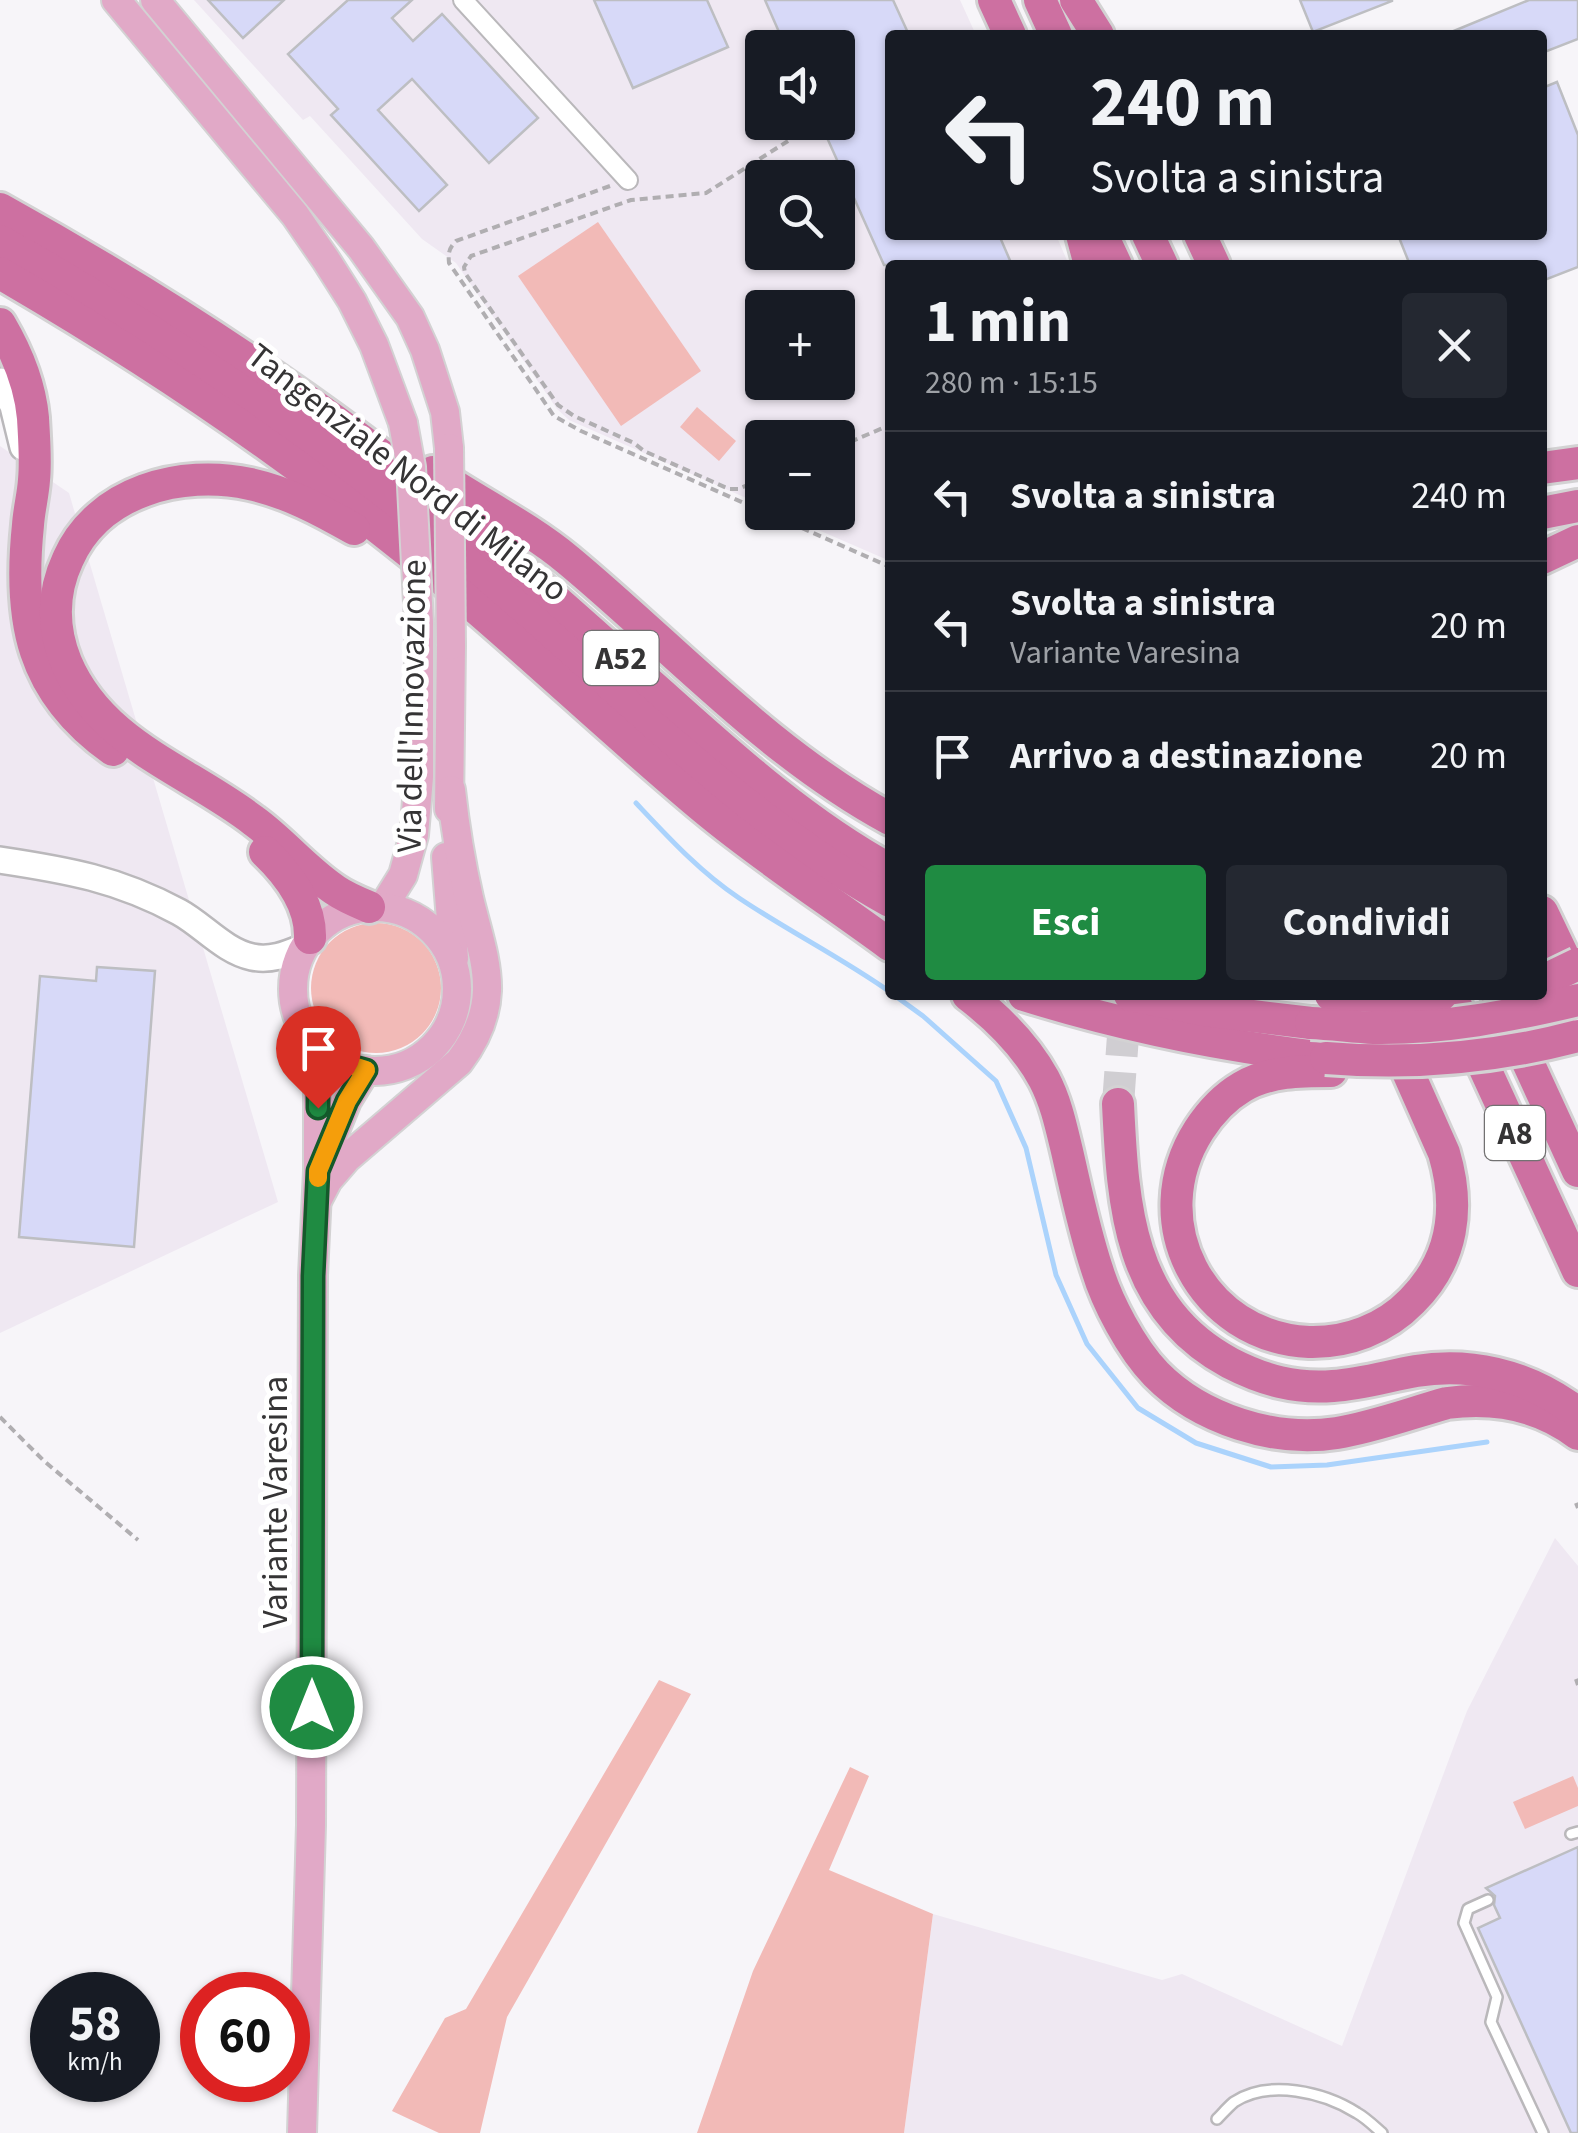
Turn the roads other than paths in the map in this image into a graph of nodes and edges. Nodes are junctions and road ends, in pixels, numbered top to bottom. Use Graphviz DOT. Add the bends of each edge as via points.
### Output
graph roads {
  1 [pos="116,0"];
  2 [pos="155,0"];
  3 [pos="464,0"];
  4 [pos="994,0"];
  5 [pos="1040,0"];
  6 [pos="1076,0"];
  7 [pos="1008,30"];
  8 [pos="1054,30"];
  9 [pos="1095,30"];
  10 [pos="628,180"];
  11 [pos="0,209"];
  12 [pos="0,241"];
  13 [pos="0,274"];
  14 [pos="152,297"];
  15 [pos="0,324"];
  16 [pos="0,382"];
  17 [pos="1578,463"];
  18 [pos="1547,467"];
  19 [pos="1578,506"];
  20 [pos="1547,512"];
  21 [pos="28,527"];
  22 [pos="1578,541"];
  23 [pos="1547,556"];
  24 [pos="540,663"];
  25 [pos="451,790"];
  26 [pos="885,816"];
  27 [pos="0,860"];
  28 [pos="885,867"];
  29 [pos="825,898"];
  30 [pos="885,898"];
  31 [pos="376,907"];
  32 [pos="1547,925"];
  33 [pos="885,930"];
  34 [pos="885,941"];
  35 [pos="307,943"];
  36 [pos="455,970"];
  37 [pos="1566,975"];
  38 [pos="974,1000"];
  39 [pos="1041,1000"];
  40 [pos="1155,1000"];
  41 [pos="1376,1000"];
  42 [pos="1454,1000"];
  43 [pos="1499,1000"];
  44 [pos="1578,1000"];
  45 [pos="1578,1036"];
  46 [pos="318,1048"];
  47 [pos="1329,1064"];
  48 [pos="366,1070"];
  49 [pos="1118,1104"];
  50 [pos="318,1171"];
  51 [pos="1578,1171"];
  52 [pos="316,1205"];
  53 [pos="1578,1271"];
  54 [pos="1578,1414"];
  55 [pos="1578,1434"];
  56 [pos="1488,1900"];
  57 [pos="1217,2119"];
  58 [pos="302,2133"];
  59 [pos="1382,2133"];
  60 [pos="1542,2133"];
  1 -- 31 [label="main road, Via dell'Innovazione, bridge" via="326,260 374,346 403,423 412,467 419,777 403,875"];
  2 -- 25 [label="main road, Via dell'Innovazione, bridge" via="361,248 425,350 449,448"];
  3 -- 10 [label="street"];
  4 -- 7 [label="highway"];
  5 -- 8 [label="highway"];
  6 -- 9 [label="highway"];
  11 -- 14 [label="highway, Tangenziale Nord di Milano / A52"];
  12 -- 30 [label="highway, Tangenziale Nord di Milano / A52" via="141,323 286,421 461,558 774,826"];
  13 -- 24 [label="highway" via="272,446"];
  14 -- 26 [label="highway" via="355,416 551,547 780,746"];
  14 -- 28 [label="highway, Tangenziale Nord di Milano / A52" via="405,472 776,793"];
  15 -- 21 [label="highway" via="22,367 33,417"];
  16 -- 21 [label="street" via="22,440"];
  17 -- 18 [label="highway"];
  19 -- 20 [label="highway"];
  21 -- 35 [label="highway" via="30,628 56,694 92,735 230,823 272,859 301,897"];
  22 -- 23 [label="highway"];
  24 -- 29 [label="highway" via="704,809"];
  24 -- 31 [label="highway" via="378,543 307,504 251,484 199,480 150,488 108,509 74,546 56,594 59,642 71,674 106,721 258,823 338,893"];
  25 -- 36 [label="main road, Via dell'Innovazione" via="446,846"];
  25 -- 52 [label="main road" via="487,981 480,1024 458,1062 347,1158"];
  27 -- 35 [label="street" via="127,888 252,957 278,957"];
  29 -- 33 [label="highway"];
  29 -- 34 [label="highway"];
  31 -- 35 [label="main road" via="330,920"];
  31 -- 36 [label="main road" via="423,923 443,943"];
  32 -- 37 [label="highway"];
  35 -- 46 [label="main road" via="294,975 294,1001"];
  36 -- 48 [label="main road" via="448,1026 431,1049 407,1065"];
  38 -- 55 [label="highway" via="1010,1032 1045,1080 1102,1284 1152,1370 1184,1396 1226,1418 1293,1434 1337,1432 1465,1400 1515,1404"];
  39 -- 47 [label="highway" via="1121,1024"];
  40 -- 44 [label="highway, bridge" via="1374,1028 1482,1020"];
  41 -- 47 [label="highway" via="1444,1152 1453,1191 1448,1241 1420,1294 1382,1324 1350,1338 1297,1341 1261,1332 1222,1308 1194,1271 1175,1208 1187,1151 1218,1106 1241,1087"];
  42 -- 53 [label="highway, A8"];
  43 -- 51 [label="highway, A8"];
  45 -- 47 [label="highway, bridge" via="1452,1059"];
  46 -- 48 [label="main road"];
  46 -- 50 [label="main road, Variante Varesina"];
  48 -- 50 [label="main road, Variante Varesina"];
  49 -- 54 [label="highway" via="1122,1179 1140,1261 1163,1305 1214,1352 1258,1376 1311,1387 1436,1369 1490,1372 1540,1390"];
  50 -- 52 [label="main road, Variante Varesina"];
  52 -- 58 [label="main road, Variante Varesina"];
  56 -- 60 [label="lane" via="1468,1909 1464,1923 1496,1997 1491,2022"];
  57 -- 59 [label="lane" via="1236,2101 1290,2090 1356,2112"];
}
